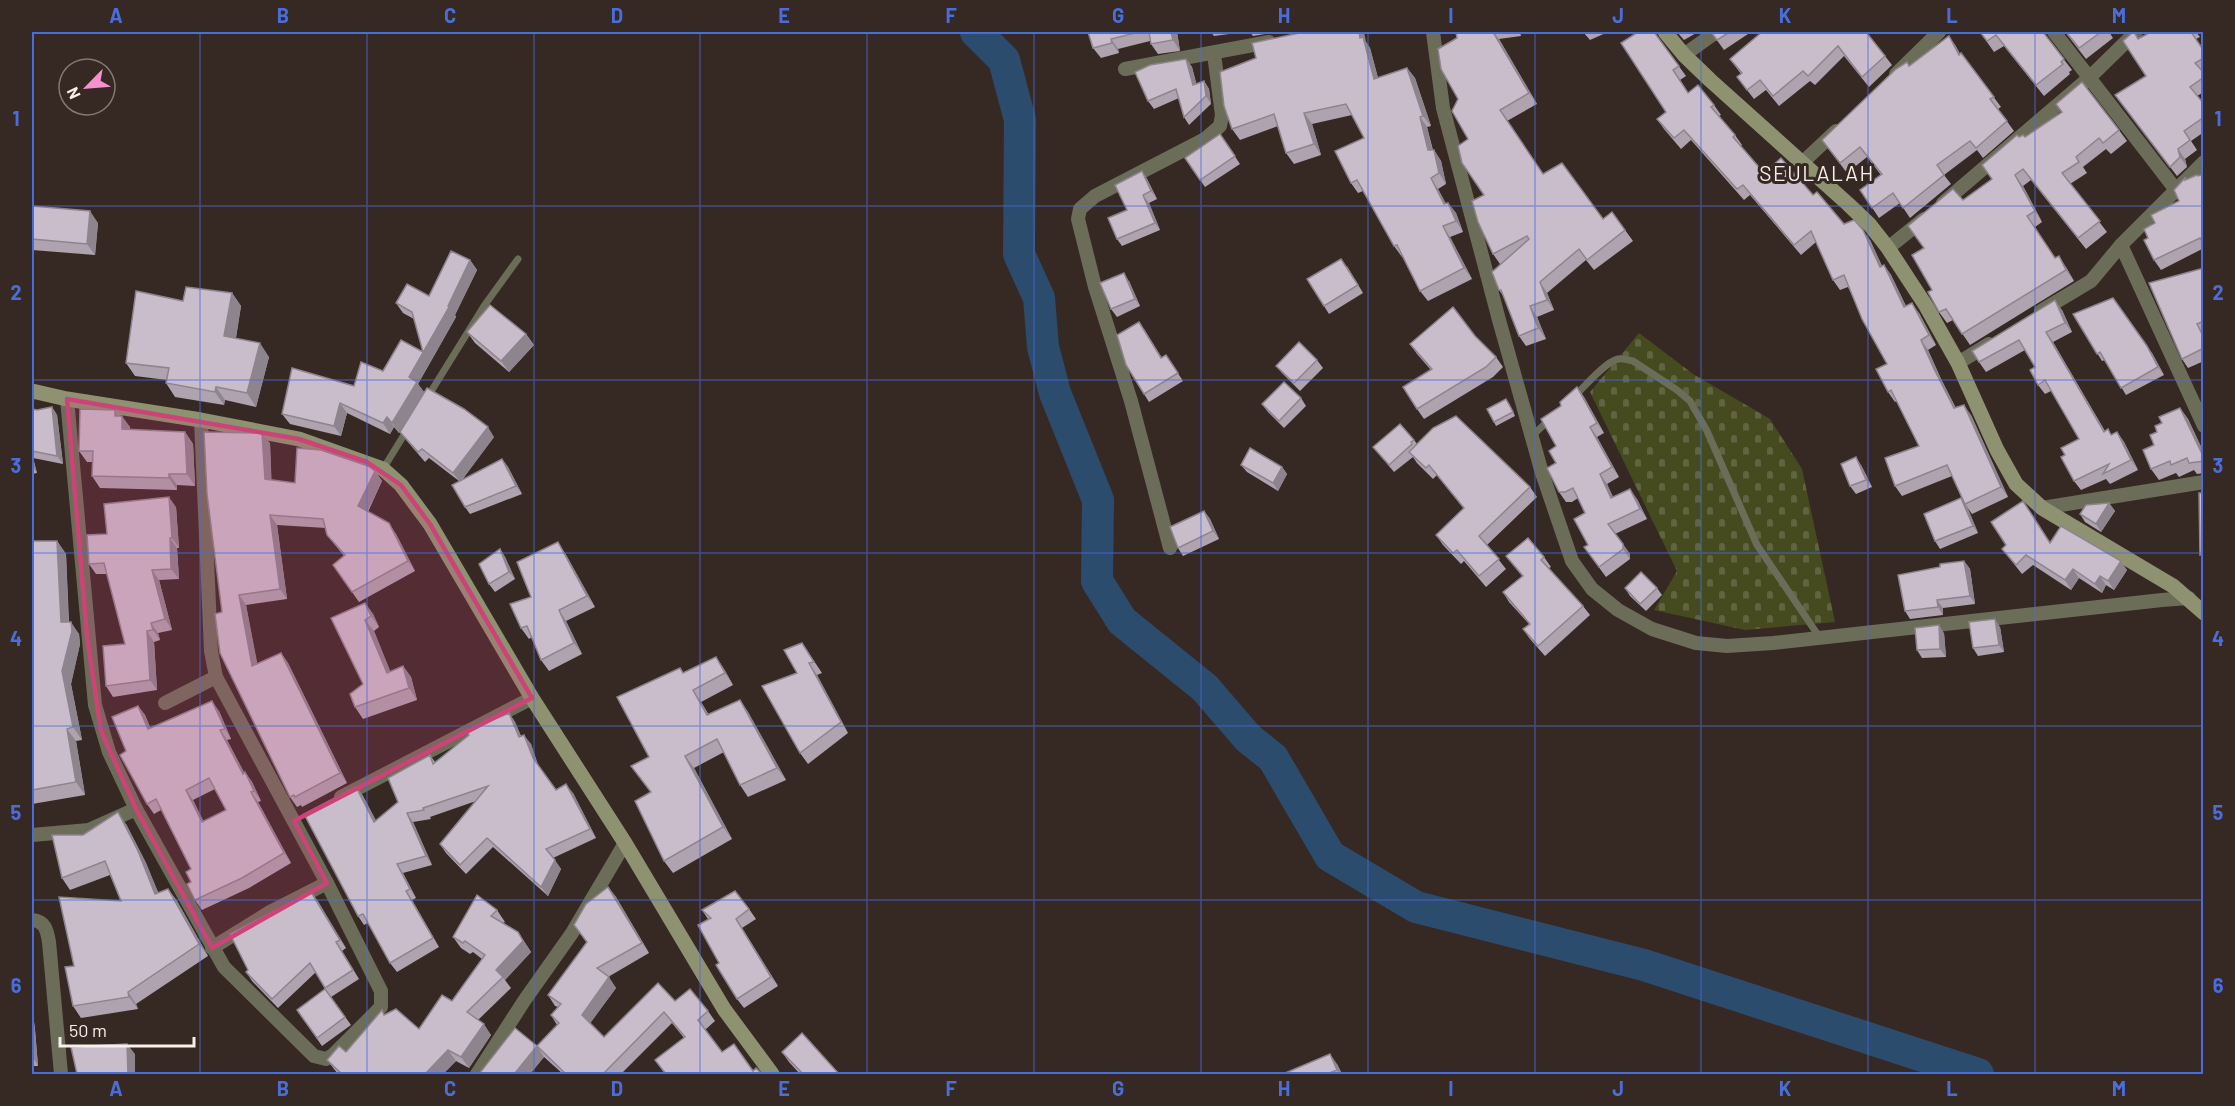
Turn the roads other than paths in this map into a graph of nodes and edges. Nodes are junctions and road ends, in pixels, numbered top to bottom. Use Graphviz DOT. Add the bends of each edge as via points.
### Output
graph roads {
  1 [pos="1433,32"];
  2 [pos="1665,32"];
  3 [pos="1716,32"];
  4 [pos="1939,32"];
  5 [pos="2054,32"];
  6 [pos="2136,32"];
  7 [pos="1283,39"];
  8 [pos="1214,54"];
  9 [pos="1684,55"];
  10 [pos="1125,69"];
  11 [pos="2089,78"];
  12 [pos="1886,84"];
  13 [pos="1844,123"];
  14 [pos="1803,162"];
  15 [pos="2204,162"];
  16 [pos="2176,190"];
  17 [pos="2121,245"];
  18 [pos="1888,248"];
  19 [pos="518,259"];
  20 [pos="2025,321"];
  21 [pos="1996,339"];
  22 [pos="1958,363"];
  23 [pos="32,391"];
  24 [pos="67,399"];
  25 [pos="1564,406"];
  26 [pos="421,408"];
  27 [pos="1556,414"];
  28 [pos="201,420"];
  29 [pos="2204,426"];
  30 [pos="409,428"];
  31 [pos="1532,436"];
  32 [pos="383,469"];
  33 [pos="2204,482"];
  34 [pos="2042,508"];
  35 [pos="1170,548"];
  36 [pos="2188,598"];
  37 [pos="2203,610"];
  38 [pos="1820,638"];
  39 [pos="216,677"];
  40 [pos="532,698"];
  41 [pos="165,703"];
  42 [pos="325,805"];
  43 [pos="136,808"];
  44 [pos="32,835"];
  45 [pos="625,843"];
  46 [pos="327,883"];
  47 [pos="32,920"];
  48 [pos="212,948"];
  49 [pos="61,1074"];
  50 [pos="477,1074"];
  51 [pos="772,1074"];
  1 -- 31 [label="street" via="1443,108"];
  2 -- 9 [label="street"];
  3 -- 9 [label="street"];
  4 -- 12 [label="street"];
  5 -- 11 [label="street"];
  6 -- 11 [label="street"];
  7 -- 8 [label="street"];
  8 -- 10 [label="street"];
  8 -- 35 [label="street" via="1220,126 1205,139 1095,196 1080,209 1078,219"];
  9 -- 14 [label="street"];
  11 -- 16 [label="street"];
  11 -- 18 [label="street"];
  13 -- 14 [label="street"];
  14 -- 18 [label="street" via="1870,225"];
  15 -- 16 [label="street"];
  16 -- 17 [label="street"];
  17 -- 20 [label="street" via="2091,281"];
  17 -- 29 [label="street"];
  18 -- 22 [label="street"];
  19 -- 26 [label="lane"];
  21 -- 22 [label="street"];
  22 -- 34 [label="street" via="1997,450 2012,475"];
  23 -- 24 [label="street"];
  24 -- 28 [label="street"];
  24 -- 43 [label="street" via="94,705 109,752"];
  25 -- 38 [label="lane" via="1619,359 1633,361 1690,401 1757,545"];
  27 -- 31 [label="lane"];
  28 -- 32 [label="street" via="299,439"];
  28 -- 39 [label="street" via="211,651"];
  30 -- 32 [label="lane"];
  31 -- 38 [label="street" via="1572,561 1592,589 1618,610 1652,629 1696,643 1727,646"];
  32 -- 40 [label="street" via="401,485 430,524"];
  33 -- 34 [label="street"];
  34 -- 36 [label="street"];
  36 -- 37 [label="street"];
  36 -- 38 [label="street"];
  39 -- 41 [label="street"];
  39 -- 46 [label="street" via="299,818"];
  40 -- 42 [label="street"];
  40 -- 45 [label="street"];
  43 -- 44 [label="street" via="89,830"];
  43 -- 48 [label="street"];
  45 -- 50 [label="street" via="572,933"];
  45 -- 51 [label="street" via="724,1009"];
  46 -- 48 [label="street"];
  46 -- 48 [label="street" via="382,999 381,1007 326,1059 314,1056 237,982"];
  47 -- 49 [label="street" via="43,924 49,942"];
}
